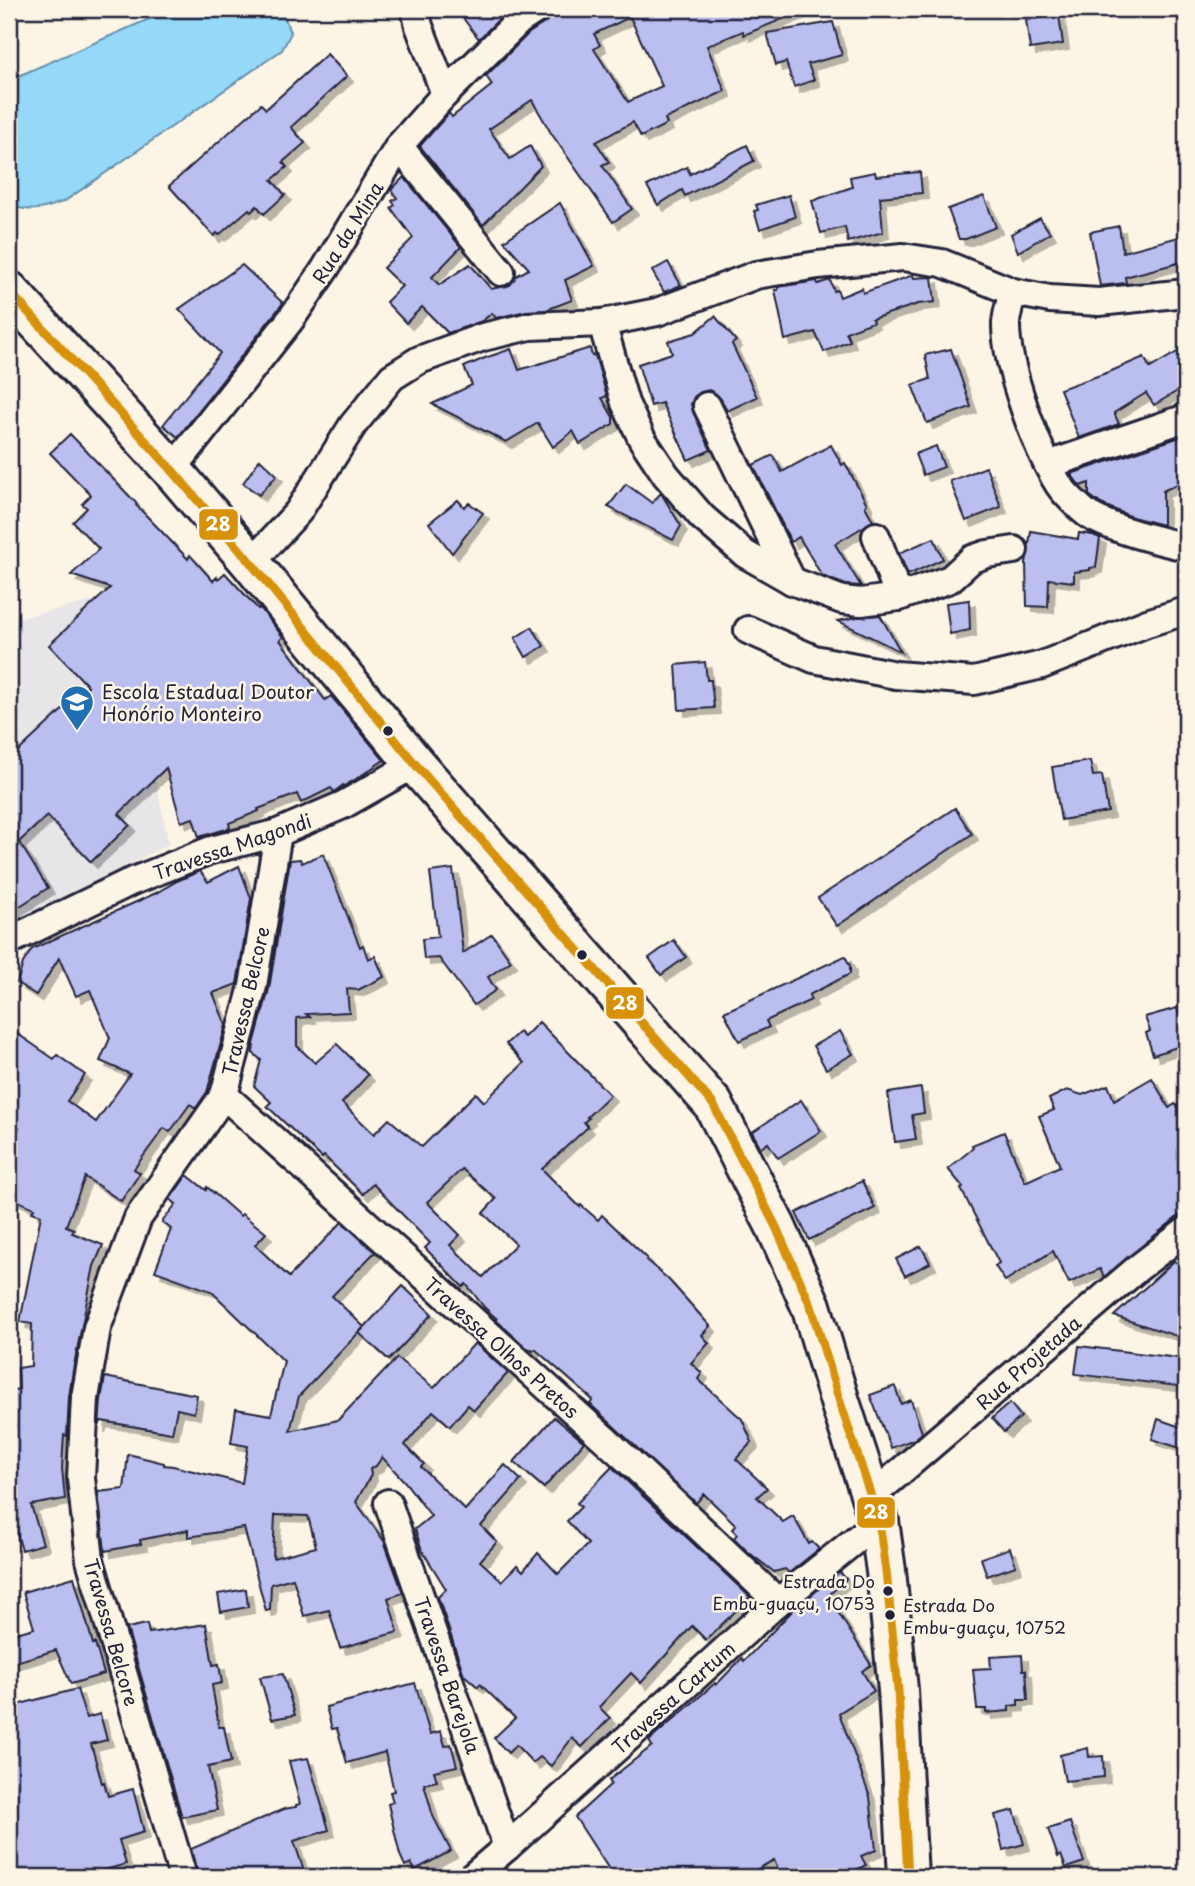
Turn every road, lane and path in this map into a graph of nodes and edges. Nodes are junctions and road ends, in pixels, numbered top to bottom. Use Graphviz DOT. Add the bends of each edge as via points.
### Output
graph roads {
  1 [pos="415,9"];
  2 [pos="537,9"];
  3 [pos="445,94"];
  4 [pos="399,146"];
  5 [pos="501,272"];
  6 [pos="9,291"];
  7 [pos="1013,292"];
  8 [pos="1186,293"];
  9 [pos="602,323"];
  10 [pos="707,406"];
  11 [pos="1186,418"];
  12 [pos="1048,465"];
  13 [pos="172,470"];
  14 [pos="876,536"];
  15 [pos="1186,547"];
  16 [pos="1014,550"];
  17 [pos="251,563"];
  18 [pos="792,581"];
  19 [pos="899,597"];
  20 [pos="1186,611"];
  21 [pos="748,630"];
  22 [pos="415,764"];
  23 [pos="278,833"];
  24 [pos="9,941"];
  25 [pos="224,1095"];
  26 [pos="1183,1238"];
  27 [pos="388,1503"];
  28 [pos="876,1509"];
  29 [pos="778,1602"];
  30 [pos="507,1847"];
  31 [pos="183,1877"];
  32 [pos="472,1877"];
  33 [pos="908,1877"];
  1 -- 3 [label="street"];
  2 -- 3 [label="street, Rua da Mina"];
  3 -- 4 [label="street, Rua da Mina"];
  4 -- 5 [label="street"];
  4 -- 13 [label="street, Rua da Mina" via="291,319"];
  6 -- 13 [label="main road"];
  7 -- 8 [label="street" via="1099,302"];
  7 -- 9 [label="street" via="942,263 903,257 756,275 657,312"];
  7 -- 12 [label="street" via="1006,324 1010,354 1021,398"];
  9 -- 17 [label="street" via="530,326 483,337 419,360 392,377 353,425 298,512"];
  9 -- 18 [label="street" via="625,402 666,475 702,517 745,554"];
  10 -- 18 [label="street"];
  11 -- 12 [label="street"];
  12 -- 15 [label="street" via="1061,488 1092,518"];
  13 -- 17 [label="main road"];
  14 -- 19 [label="street"];
  16 -- 19 [label="street" via="972,559 950,579"];
  17 -- 22 [label="main road"];
  18 -- 19 [label="street" via="842,600"];
  20 -- 21 [label="street" via="1042,665 974,681 895,676 814,659"];
  22 -- 23 [label="street, Travessa Magondi" via="343,805"];
  22 -- 28 [label="main road" via="713,1104 811,1306"];
  23 -- 24 [label="street, Travessa Magondi" via="211,850 128,883"];
  23 -- 25 [label="street, Travessa Belcore" via="253,986"];
  25 -- 29 [label="street, Travessa Olhos Pretos"];
  25 -- 31 [label="street, Travessa Belcore" via="138,1219 97,1328 81,1479 90,1560"];
  26 -- 28 [label="street, Rua Projetada" via="1128,1276"];
  27 -- 30 [label="street, Travessa Barejola"];
  28 -- 29 [label="street, Travessa Cartum"];
  28 -- 33 [label="main road" via="898,1690"];
  29 -- 30 [label="street, Travessa Cartum"];
  30 -- 32 [label="street, Travessa Cartum"];
}
